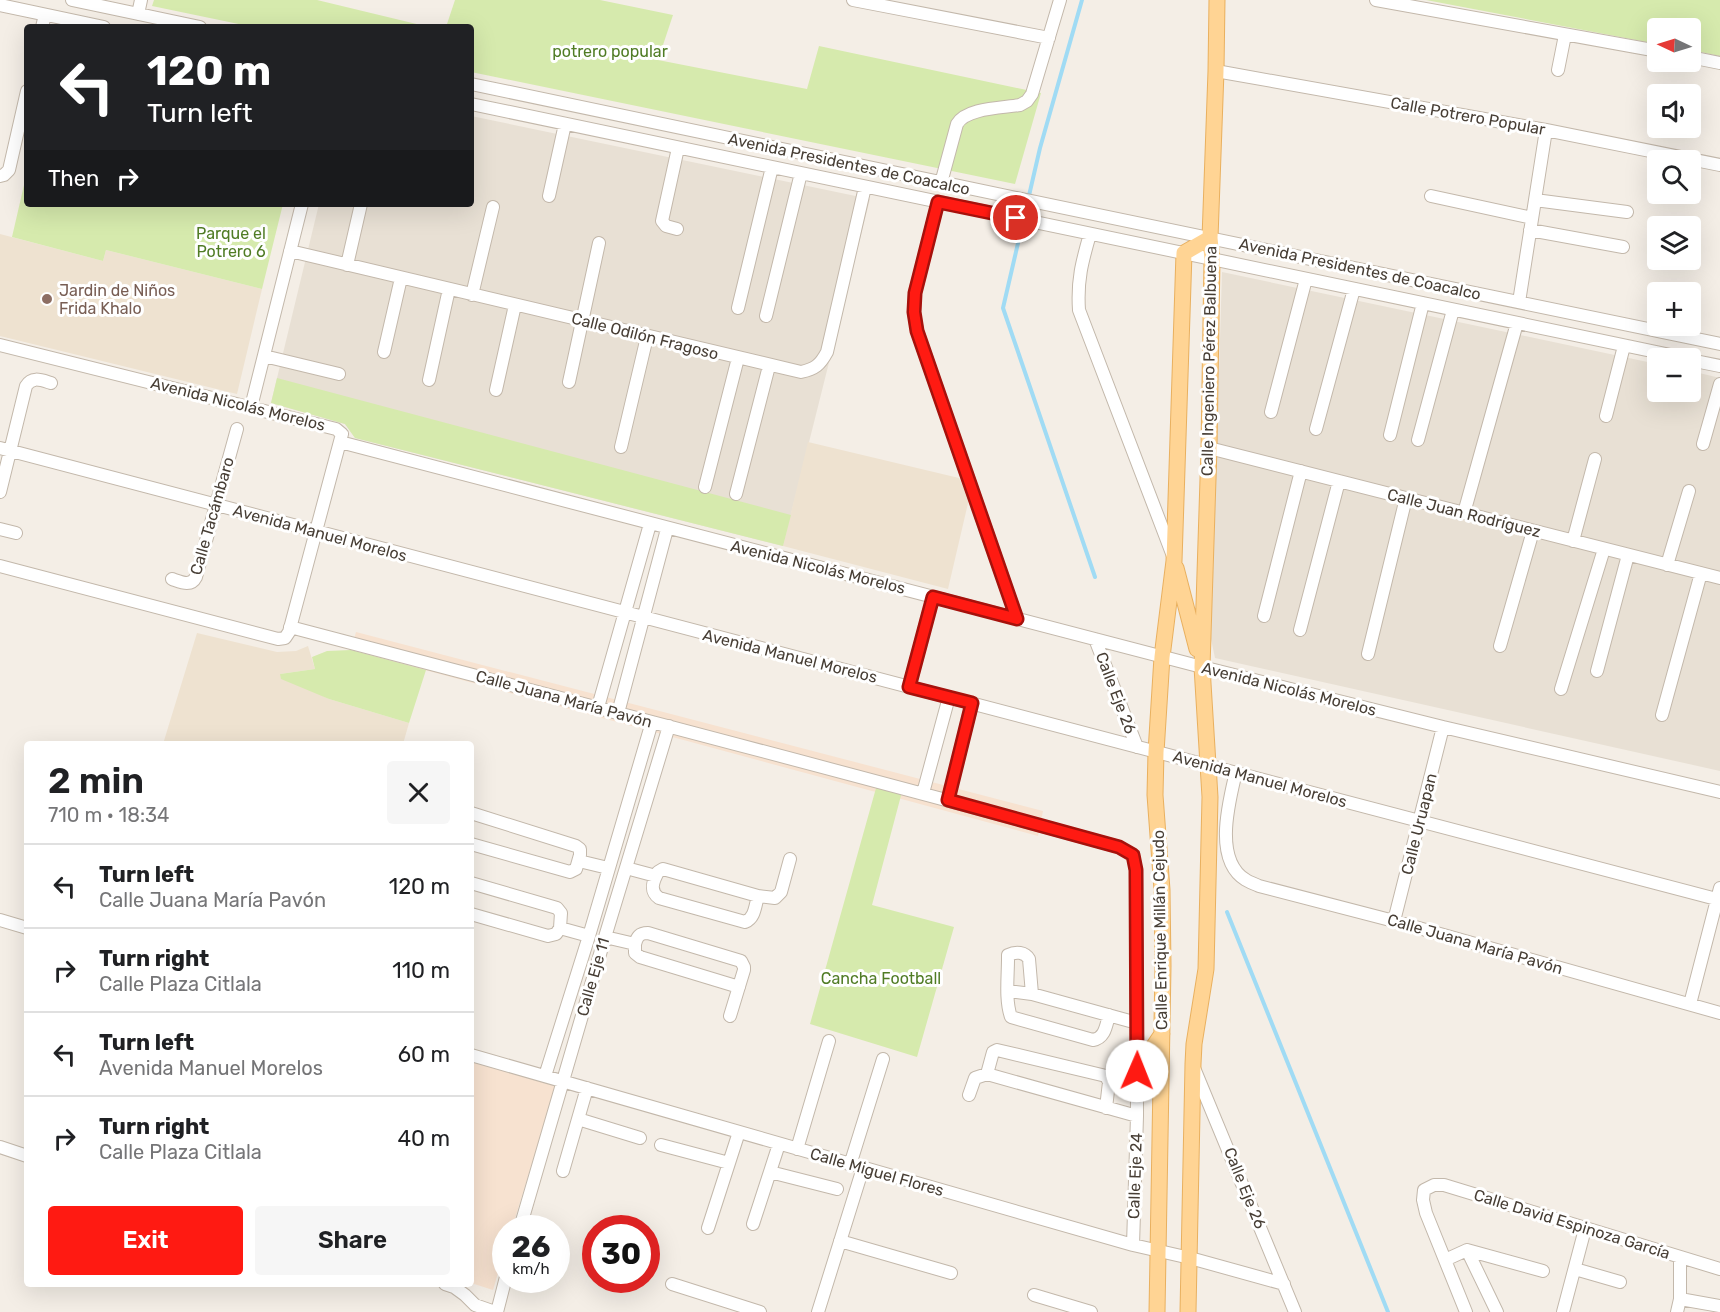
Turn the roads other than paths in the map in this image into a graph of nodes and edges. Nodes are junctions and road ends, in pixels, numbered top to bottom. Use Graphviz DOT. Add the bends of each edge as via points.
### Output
graph roads {
  1 [pos="72,0"];
  2 [pos="141,0"];
  3 [pos="854,0"];
  4 [pos="1060,0"];
  5 [pos="1217,0"];
  6 [pos="1376,0"];
  7 [pos="0,5"];
  8 [pos="138,14"];
  9 [pos="43,21"];
  10 [pos="74,24"];
  11 [pos="186,24"];
  12 [pos="1566,35"];
  13 [pos="1049,39"];
  14 [pos="1647,49"];
  15 [pos="1701,59"];
  16 [pos="1720,63"];
  17 [pos="1558,70"];
  18 [pos="1216,71"];
  19 [pos="474,85"];
  20 [pos="496,89"];
  21 [pos="24,104"];
  22 [pos="474,105"];
  23 [pos="493,109"];
  24 [pos="565,124"];
  25 [pos="1546,130"];
  26 [pos="678,148"];
  27 [pos="850,164"];
  28 [pos="1720,165"];
  29 [pos="772,167"];
  30 [pos="801,173"];
  31 [pos="2,176"];
  32 [pos="846,183"];
  33 [pos="941,183"];
  34 [pos="865,187"];
  35 [pos="549,196"];
  36 [pos="1431,196"];
  37 [pos="1535,200"];
  38 [pos="938,202"];
  39 [pos="301,207"];
  40 [pos="360,207"];
  41 [pos="493,207"];
  42 [pos="1627,212"];
  43 [pos="1531,224"];
  44 [pos="677,229"];
  45 [pos="1090,234"];
  46 [pos="1210,238"];
  47 [pos="599,243"];
  48 [pos="1623,247"];
  49 [pos="290,251"];
  50 [pos="1184,253"];
  51 [pos="1212,259"];
  52 [pos="347,264"];
  53 [pos="401,278"];
  54 [pos="1402,278"];
  55 [pos="1306,279"];
  56 [pos="449,289"];
  57 [pos="1354,289"];
  58 [pos="472,295"];
  59 [pos="1398,298"];
  60 [pos="1519,302"];
  61 [pos="1423,303"];
  62 [pos="515,305"];
  63 [pos="738,308"];
  64 [pos="1453,310"];
  65 [pos="766,316"];
  66 [pos="582,321"];
  67 [pos="1517,323"];
  68 [pos="646,337"];
  69 [pos="1699,340"];
  70 [pos="1720,344"];
  71 [pos="0,345"];
  72 [pos="1624,346"];
  73 [pos="1695,348"];
  74 [pos="1647,351"];
  75 [pos="384,352"];
  76 [pos="264,356"];
  77 [pos="738,358"];
  78 [pos="1701,362"];
  79 [pos="769,366"];
  80 [pos="1720,366"];
  81 [pos="339,374"];
  82 [pos="429,380"];
  83 [pos="569,382"];
  84 [pos="51,383"];
  85 [pos="1720,384"];
  86 [pos="496,390"];
  87 [pos="251,407"];
  88 [pos="1271,412"];
  89 [pos="1606,416"];
  90 [pos="237,429"];
  91 [pos="1316,429"];
  92 [pos="1390,435"];
  93 [pos="1418,440"];
  94 [pos="340,442"];
  95 [pos="1702,444"];
  96 [pos="621,447"];
  97 [pos="1209,448"];
  98 [pos="5,450"];
  99 [pos="1595,459"];
  100 [pos="1301,471"];
  101 [pos="1339,481"];
  102 [pos="705,487"];
  103 [pos="1689,491"];
  104 [pos="0,492"];
  105 [pos="736,494"];
  106 [pos="1406,498"];
  107 [pos="217,505"];
  108 [pos="1464,513"];
  109 [pos="650,524"];
  110 [pos="0,529"];
  111 [pos="667,529"];
  112 [pos="1533,531"];
  113 [pos="316,532"];
  114 [pos="16,533"];
  115 [pos="1574,541"];
  116 [pos="1604,549"];
  117 [pos="1628,555"];
  118 [pos="1174,561"];
  119 [pos="1667,565"];
  120 [pos="0,566"];
  121 [pos="1701,573"];
  122 [pos="1720,578"];
  123 [pos="172,579"];
  124 [pos="933,597"];
  125 [pos="624,614"];
  126 [pos="1264,616"];
  127 [pos="643,618"];
  128 [pos="1017,619"];
  129 [pos="290,627"];
  130 [pos="1300,630"];
  131 [pos="1095,639"];
  132 [pos="1500,646"];
  133 [pos="1368,654"];
  134 [pos="1162,657"];
  135 [pos="1202,667"];
  136 [pos="1597,671"];
  137 [pos="909,687"];
  138 [pos="1561,689"];
  139 [pos="948,697"];
  140 [pos="972,703"];
  141 [pos="598,707"];
  142 [pos="618,712"];
  143 [pos="1662,714"];
  144 [pos="652,722"];
  145 [pos="669,726"];
  146 [pos="1443,727"];
  147 [pos="1137,747"];
  148 [pos="1156,752"];
  149 [pos="1209,766"];
  150 [pos="1236,772"];
  151 [pos="1720,792"];
  152 [pos="923,794"];
  153 [pos="948,800"];
  154 [pos="474,814"];
  155 [pos="1419,821"];
  156 [pos="474,845"];
  157 [pos="1133,855"];
  158 [pos="790,859"];
  159 [pos="579,861"];
  160 [pos="608,868"];
  161 [pos="626,868"];
  162 [pos="656,876"];
  163 [pos="474,884"];
  164 [pos="758,896"];
  165 [pos="1719,896"];
  166 [pos="474,915"];
  167 [pos="0,920"];
  168 [pos="1394,921"];
  169 [pos="24,927"];
  170 [pos="560,928"];
  171 [pos="589,936"];
  172 [pos="605,937"];
  173 [pos="635,944"];
  174 [pos="739,987"];
  175 [pos="1008,991"];
  176 [pos="1032,994"];
  177 [pos="1690,1004"];
  178 [pos="1720,1013"];
  179 [pos="1109,1015"];
  180 [pos="730,1016"];
  181 [pos="1137,1023"];
  182 [pos="1162,1034"];
  183 [pos="829,1041"];
  184 [pos="474,1056"];
  185 [pos="883,1059"];
  186 [pos="1192,1064"];
  187 [pos="1137,1071"];
  188 [pos="987,1074"];
  189 [pos="545,1076"];
  190 [pos="563,1081"];
  191 [pos="587,1088"];
  192 [pos="969,1095"];
  193 [pos="1106,1108"];
  194 [pos="1137,1116"];
  195 [pos="578,1119"];
  196 [pos="739,1132"];
  197 [pos="640,1137"];
  198 [pos="779,1144"];
  199 [pos="661,1145"];
  200 [pos="0,1147"];
  201 [pos="797,1149"];
  202 [pos="24,1155"];
  203 [pos="729,1163"];
  204 [pos="856,1166"];
  205 [pos="563,1171"];
  206 [pos="770,1172"];
  207 [pos="837,1189"];
  208 [pos="524,1215"];
  209 [pos="753,1224"];
  210 [pos="708,1228"];
  211 [pos="1586,1229"];
  212 [pos="840,1241"];
  213 [pos="1133,1245"];
  214 [pos="1467,1250"];
  215 [pos="1158,1251"];
  216 [pos="1680,1257"];
  217 [pos="1190,1258"];
  218 [pos="1445,1260"];
  219 [pos="1575,1269"];
  220 [pos="1720,1269"];
  221 [pos="1544,1271"];
  222 [pos="951,1273"];
  223 [pos="1620,1282"];
  224 [pos="672,1284"];
  225 [pos="1284,1284"];
  226 [pos="454,1287"];
  227 [pos="501,1293"];
  228 [pos="1034,1295"];
  229 [pos="1680,1299"];
  230 [pos="1720,1306"];
  231 [pos="474,1309"];
  232 [pos="496,1312"];
  233 [pos="760,1312"];
  234 [pos="818,1312"];
  235 [pos="1092,1312"];
  236 [pos="1157,1312"];
  237 [pos="1188,1312"];
  238 [pos="1295,1312"];
  239 [pos="1466,1312"];
  240 [pos="1497,1312"];
  241 [pos="1563,1312"];
  242 [pos="1677,1312"];
  1 -- 8 [label="street"];
  2 -- 8 [label="street"];
  3 -- 13 [label="street"];
  4 -- 13 [label="street"];
  5 -- 18 [label="main road"];
  6 -- 12 [label="street"];
  7 -- 9 [label="street"];
  8 -- 11 [label="street"];
  9 -- 10 [label="street"];
  12 -- 14 [label="street"];
  12 -- 17 [label="street"];
  13 -- 33 [label="street" via="1027,101 961,118"];
  15 -- 16 [label="street"];
  18 -- 25 [label="street, Calle Potrero Popular"];
  18 -- 46 [label="main road"];
  19 -- 20 [label="street, Avenida Presidentes de Coacalco"];
  20 -- 23 [label="street"];
  20 -- 27 [label="street, Avenida Presidentes de Coacalco"];
  21 -- 31 [label="street" via="9,170"];
  22 -- 23 [label="street, Avenida Presidentes de Coacalco"];
  23 -- 24 [label="street, Avenida Presidentes de Coacalco"];
  24 -- 26 [label="street, Avenida Presidentes de Coacalco"];
  24 -- 35 [label="street"];
  25 -- 28 [label="street, Calle Potrero Popular"];
  25 -- 37 [label="street"];
  26 -- 29 [label="street, Avenida Presidentes de Coacalco"];
  26 -- 44 [label="street" via="662,217 666,226"];
  27 -- 32 [label="street"];
  27 -- 33 [label="street, Avenida Presidentes de Coacalco"];
  29 -- 30 [label="street, Avenida Presidentes de Coacalco"];
  29 -- 63 [label="street"];
  30 -- 32 [label="street, Avenida Presidentes de Coacalco"];
  30 -- 65 [label="street"];
  32 -- 34 [label="street, Avenida Presidentes de Coacalco"];
  33 -- 46 [label="street, Avenida Presidentes de Coacalco"];
  34 -- 38 [label="street, Avenida Presidentes de Coacalco"];
  34 -- 79 [label="street, Calle Odilón Fragoso" via="821,364 801,372"];
  36 -- 43 [label="street"];
  37 -- 42 [label="street"];
  37 -- 43 [label="street"];
  38 -- 45 [label="street, Avenida Presidentes de Coacalco"];
  38 -- 128 [label="street" via="915,293 917,331"];
  39 -- 49 [label="street"];
  40 -- 52 [label="street"];
  41 -- 58 [label="street"];
  43 -- 48 [label="street"];
  43 -- 60 [label="street"];
  45 -- 50 [label="street, Avenida Presidentes de Coacalco"];
  45 -- 118 [label="street" via="1079,279 1079,309"];
  46 -- 50 [label="main road, Calle Ingeniero Pérez Balbuena"];
  46 -- 51 [label="main road, Calle Ingeniero Pérez Balbuena"];
  46 -- 54 [label="street, Avenida Presidentes de Coacalco"];
  47 -- 66 [label="street"];
  49 -- 52 [label="street, Calle Odilón Fragoso"];
  49 -- 76 [label="street"];
  50 -- 51 [label="street, Avenida Presidentes de Coacalco"];
  50 -- 118 [label="main road, Calle Ingeniero Pérez Balbuena"];
  51 -- 55 [label="street, Avenida Presidentes de Coacalco"];
  51 -- 97 [label="main road, Calle Ingeniero Pérez Balbuena"];
  52 -- 53 [label="street, Calle Odilón Fragoso"];
  53 -- 56 [label="street, Calle Odilón Fragoso"];
  53 -- 75 [label="street"];
  54 -- 59 [label="street"];
  54 -- 60 [label="street, Avenida Presidentes de Coacalco"];
  55 -- 57 [label="street, Avenida Presidentes de Coacalco"];
  55 -- 88 [label="street"];
  56 -- 58 [label="street, Calle Odilón Fragoso"];
  56 -- 82 [label="street"];
  57 -- 59 [label="street, Avenida Presidentes de Coacalco"];
  57 -- 91 [label="street"];
  58 -- 62 [label="street, Calle Odilón Fragoso"];
  59 -- 61 [label="street, Avenida Presidentes de Coacalco"];
  60 -- 69 [label="street, Avenida Presidentes de Coacalco"];
  61 -- 64 [label="street, Avenida Presidentes de Coacalco"];
  61 -- 92 [label="street"];
  62 -- 66 [label="street, Calle Odilón Fragoso"];
  62 -- 86 [label="street"];
  64 -- 67 [label="street, Avenida Presidentes de Coacalco"];
  64 -- 93 [label="street"];
  66 -- 68 [label="street, Calle Odilón Fragoso"];
  66 -- 83 [label="street"];
  67 -- 72 [label="street, Avenida Presidentes de Coacalco"];
  67 -- 108 [label="street"];
  68 -- 77 [label="street, Calle Odilón Fragoso"];
  68 -- 96 [label="street"];
  69 -- 70 [label="street, Avenida Presidentes de Coacalco"];
  69 -- 73 [label="street"];
  71 -- 87 [label="street, Avenida Nicolás Morelos"];
  72 -- 74 [label="street, Avenida Presidentes de Coacalco"];
  72 -- 89 [label="street"];
  76 -- 81 [label="street"];
  76 -- 87 [label="street"];
  77 -- 79 [label="street, Calle Odilón Fragoso"];
  77 -- 102 [label="street"];
  78 -- 80 [label="street, Avenida Presidentes de Coacalco"];
  79 -- 105 [label="street"];
  84 -- 98 [label="street" via="34,379 28,383"];
  85 -- 95 [label="street"];
  87 -- 94 [label="street, Avenida Nicolás Morelos" via="338,430 342,434"];
  90 -- 107 [label="street, Calle Tacámbaro"];
  94 -- 109 [label="street, Avenida Nicolás Morelos"];
  94 -- 113 [label="street"];
  97 -- 100 [label="street, Calle Juan Rodríguez"];
  97 -- 135 [label="main road, Calle Ingeniero Pérez Balbuena"];
  98 -- 104 [label="street"];
  98 -- 107 [label="street, Avenida Manuel Morelos"];
  99 -- 115 [label="street"];
  100 -- 101 [label="street, Calle Juan Rodríguez"];
  100 -- 126 [label="street"];
  101 -- 106 [label="street, Calle Juan Rodríguez"];
  101 -- 130 [label="street"];
  103 -- 119 [label="street"];
  106 -- 108 [label="street, Calle Juan Rodríguez"];
  106 -- 133 [label="street"];
  107 -- 113 [label="street, Avenida Manuel Morelos"];
  107 -- 123 [label="street, Calle Tacámbaro" via="195,580 189,584"];
  108 -- 112 [label="street, Calle Juan Rodríguez"];
  109 -- 111 [label="street, Avenida Nicolás Morelos"];
  109 -- 125 [label="street"];
  110 -- 114 [label="street"];
  111 -- 124 [label="street, Avenida Nicolás Morelos"];
  111 -- 127 [label="street"];
  112 -- 115 [label="street, Calle Juan Rodríguez"];
  112 -- 132 [label="street"];
  113 -- 125 [label="street, Avenida Manuel Morelos"];
  113 -- 129 [label="street"];
  115 -- 116 [label="street, Calle Juan Rodríguez"];
  116 -- 117 [label="street, Calle Juan Rodríguez"];
  116 -- 138 [label="street"];
  117 -- 119 [label="street, Calle Juan Rodríguez"];
  117 -- 136 [label="street"];
  118 -- 134 [label="main road, Calle Ingeniero Pérez Balbuena"];
  118 -- 135 [label="main road"];
  119 -- 121 [label="street, Calle Juan Rodríguez"];
  120 -- 129 [label="street" via="278,639 285,638"];
  121 -- 122 [label="street, Calle Juan Rodríguez"];
  121 -- 143 [label="street"];
  124 -- 128 [label="street, Avenida Nicolás Morelos"];
  124 -- 137 [label="street"];
  125 -- 127 [label="street, Avenida Manuel Morelos"];
  125 -- 141 [label="street"];
  127 -- 137 [label="street, Avenida Manuel Morelos"];
  127 -- 142 [label="street"];
  128 -- 131 [label="street, Avenida Nicolás Morelos"];
  129 -- 141 [label="street, Calle Juana María Pavón"];
  131 -- 134 [label="street, Avenida Nicolás Morelos"];
  131 -- 147 [label="street, Calle Eje 26"];
  134 -- 135 [label="street, Avenida Nicolás Morelos"];
  134 -- 148 [label="main road, Calle Enrique Millán Cejudo"];
  135 -- 146 [label="street, Avenida Nicolás Morelos"];
  135 -- 149 [label="main road, Calle Enrique Millán Cejudo"];
  137 -- 139 [label="street, Avenida Manuel Morelos"];
  139 -- 140 [label="street, Avenida Manuel Morelos"];
  139 -- 152 [label="street"];
  140 -- 147 [label="street, Avenida Manuel Morelos"];
  140 -- 153 [label="street"];
  141 -- 142 [label="street, Calle Juana María Pavón"];
  142 -- 144 [label="street, Calle Juana María Pavón"];
  144 -- 145 [label="street, Calle Juana María Pavón"];
  144 -- 160 [label="street"];
  145 -- 152 [label="street, Calle Juana María Pavón"];
  145 -- 161 [label="street, Calle Eje 11"];
  146 -- 151 [label="street, Avenida Nicolás Morelos"];
  146 -- 155 [label="street, Calle Uruapan"];
  147 -- 148 [label="street, Avenida Manuel Morelos"];
  148 -- 149 [label="street, Avenida Manuel Morelos"];
  148 -- 182 [label="main road, Calle Enrique Millán Cejudo" via="1162,890"];
  149 -- 150 [label="street, Avenida Manuel Morelos"];
  149 -- 186 [label="main road, Calle Enrique Millán Cejudo" via="1206,969"];
  150 -- 155 [label="street, Avenida Manuel Morelos"];
  150 -- 168 [label="street, Calle Juana María Pavón" via="1228,806 1227,850 1244,879"];
  152 -- 153 [label="street, Calle Juana María Pavón"];
  153 -- 157 [label="street, Calle Juana María Pavón" via="1119,847"];
  154 -- 159 [label="street" via="576,846"];
  155 -- 165 [label="street, Avenida Manuel Morelos"];
  155 -- 168 [label="street, Calle Uruapan"];
  156 -- 159 [label="street" via="567,872 576,869"];
  157 -- 181 [label="street, Calle Eje 24"];
  158 -- 164 [label="street" via="778,896"];
  159 -- 160 [label="street"];
  160 -- 171 [label="street"];
  161 -- 162 [label="street"];
  161 -- 172 [label="street, Calle Eje 11"];
  162 -- 164 [label="street" via="660,870 667,870"];
  162 -- 164 [label="street" via="652,890 656,896 742,922 751,919"];
  163 -- 170 [label="street" via="557,908 561,913"];
  165 -- 177 [label="street"];
  166 -- 170 [label="street" via="548,936"];
  167 -- 169 [label="street"];
  168 -- 177 [label="street, Calle Juana María Pavón"];
  170 -- 171 [label="street"];
  171 -- 189 [label="street"];
  172 -- 173 [label="street"];
  172 -- 190 [label="street, Calle Eje 11"];
  173 -- 174 [label="street" via="635,953 640,957"];
  173 -- 174 [label="street" via="638,936 648,933 738,959 744,967"];
  174 -- 180 [label="street"];
  175 -- 176 [label="street"];
  175 -- 176 [label="street" via="1008,955 1022,953 1029,959"];
  175 -- 179 [label="street" via="1011,1017 1093,1041 1103,1035"];
  176 -- 179 [label="street"];
  177 -- 178 [label="street, Calle Juana María Pavón"];
  179 -- 181 [label="street"];
  181 -- 187 [label="street, Calle Eje 24"];
  182 -- 187 [label="main road"];
  182 -- 215 [label="main road, Calle Enrique Millán Cejudo"];
  183 -- 201 [label="street"];
  184 -- 189 [label="street, Calle Miguel Flores"];
  185 -- 204 [label="street"];
  186 -- 217 [label="main road, Calle Enrique Millán Cejudo"];
  186 -- 225 [label="street, Calle Eje 26"];
  187 -- 194 [label="street, Calle Eje 24"];
  188 -- 192 [label="street" via="974,1079"];
  188 -- 193 [label="street"];
  188 -- 193 [label="street" via="997,1050 1106,1076"];
  189 -- 190 [label="street, Calle Miguel Flores"];
  190 -- 191 [label="street, Calle Miguel Flores"];
  190 -- 208 [label="street, Calle Eje 11"];
  191 -- 195 [label="street"];
  191 -- 196 [label="street, Calle Miguel Flores"];
  193 -- 194 [label="street"];
  194 -- 213 [label="street, Calle Eje 24"];
  195 -- 197 [label="street"];
  195 -- 205 [label="street"];
  196 -- 198 [label="street, Calle Miguel Flores"];
  196 -- 203 [label="street"];
  198 -- 201 [label="street, Calle Miguel Flores"];
  198 -- 206 [label="street"];
  199 -- 203 [label="street"];
  200 -- 202 [label="street"];
  201 -- 204 [label="street, Calle Miguel Flores"];
  203 -- 210 [label="street"];
  204 -- 212 [label="street"];
  204 -- 213 [label="street, Calle Miguel Flores"];
  206 -- 207 [label="street"];
  206 -- 209 [label="street"];
  211 -- 216 [label="street, Calle David Espinoza García"];
  211 -- 218 [label="street, Calle David Espinoza García" via="1434,1185 1424,1190 1423,1200"];
  211 -- 219 [label="street"];
  212 -- 222 [label="street"];
  212 -- 234 [label="street"];
  213 -- 215 [label="street, Calle Miguel Flores"];
  214 -- 218 [label="street"];
  214 -- 221 [label="street"];
  214 -- 240 [label="street"];
  215 -- 217 [label="street, Calle Miguel Flores"];
  215 -- 236 [label="main road, Calle Enrique Millán Cejudo"];
  216 -- 220 [label="street, Calle David Espinoza García"];
  216 -- 229 [label="street"];
  217 -- 225 [label="street, Calle Miguel Flores"];
  217 -- 237 [label="main road, Calle Enrique Millán Cejudo"];
  218 -- 239 [label="street"];
  219 -- 223 [label="street"];
  219 -- 241 [label="street"];
  224 -- 233 [label="street"];
  225 -- 238 [label="street, Calle Eje 26"];
  226 -- 231 [label="street" via="465,1294"];
  227 -- 232 [label="street"];
  228 -- 235 [label="street"];
  229 -- 230 [label="street"];
  229 -- 242 [label="street"];
  231 -- 232 [label="street"];
}
